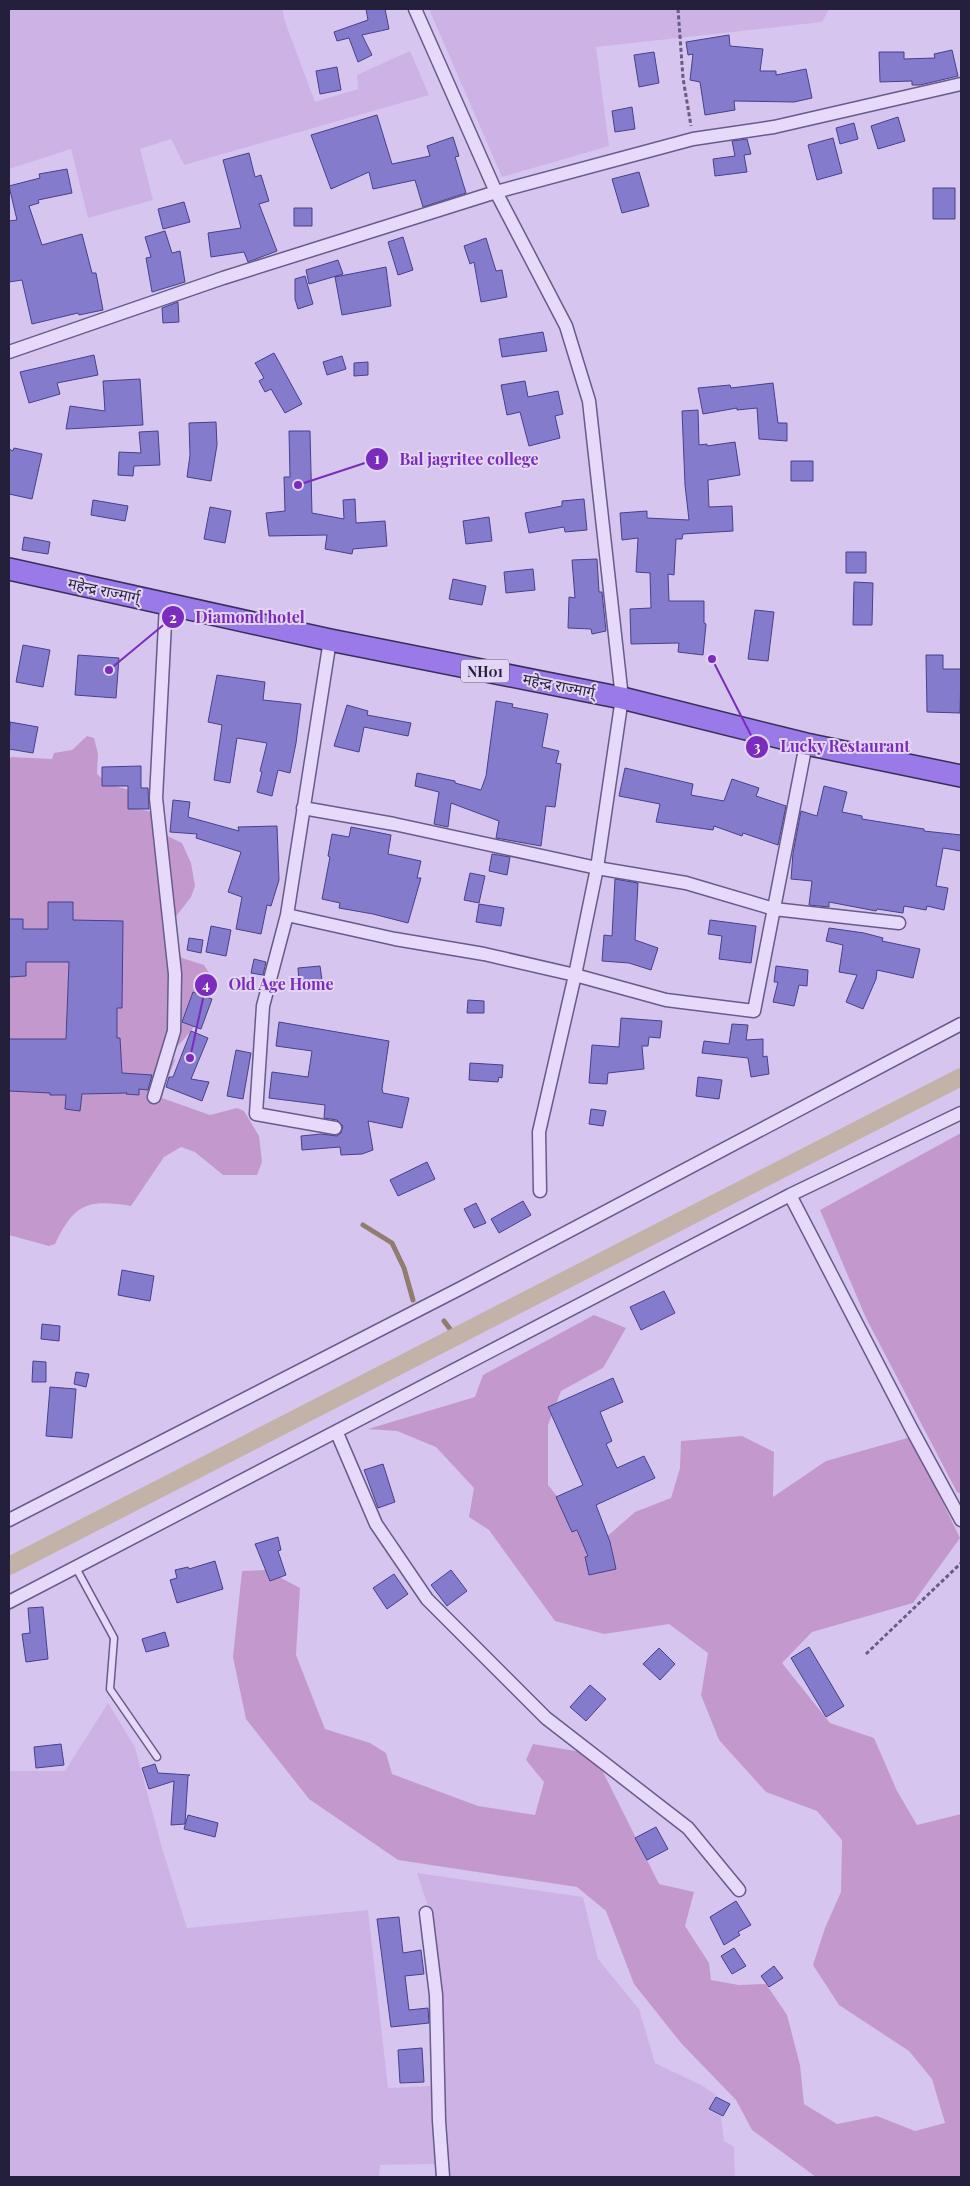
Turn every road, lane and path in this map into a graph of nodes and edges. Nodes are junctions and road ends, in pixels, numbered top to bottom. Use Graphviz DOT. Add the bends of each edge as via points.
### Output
graph roads {
  1 [pos="415,9"];
  2 [pos="678,9"];
  3 [pos="961,84"];
  4 [pos="693,139"];
  5 [pos="496,192"];
  6 [pos="9,352"];
  7 [pos="9,569"];
  8 [pos="166,604"];
  9 [pos="330,640"];
  10 [pos="622,698"];
  11 [pos="806,744"];
  12 [pos="961,776"];
  13 [pos="303,808"];
  14 [pos="596,868"];
  15 [pos="774,909"];
  16 [pos="286,915"];
  17 [pos="899,923"];
  18 [pos="575,975"];
  19 [pos="961,1024"];
  20 [pos="154,1097"];
  21 [pos="961,1113"];
  22 [pos="335,1128"];
  23 [pos="540,1191"];
  24 [pos="790,1195"];
  25 [pos="337,1433"];
  26 [pos="9,1520"];
  27 [pos="961,1520"];
  28 [pos="961,1563"];
  29 [pos="76,1568"];
  30 [pos="9,1602"];
  31 [pos="866,1654"];
  32 [pos="157,1758"];
  33 [pos="739,1890"];
  34 [pos="426,1913"];
  35 [pos="443,2177"];
  1 -- 5 [label="street"];
  2 -- 4 [label="path" via="683,78"];
  3 -- 4 [label="street" via="774,127"];
  4 -- 5 [label="street"];
  5 -- 6 [label="street" via="223,278"];
  5 -- 10 [label="street" via="566,326 589,402"];
  7 -- 8 [label="highway, महेन्द्र राज्मार्ग् / NH01"];
  8 -- 9 [label="highway, महेन्द्र राज्मार्ग् / NH01"];
  8 -- 20 [label="street" via="156,798 175,974 174,1031"];
  9 -- 10 [label="highway, महेन्द्र राज्मार्ग् / NH01"];
  9 -- 13 [label="street"];
  10 -- 11 [label="highway, महेन्द्र राज्मार्ग् / NH01"];
  10 -- 14 [label="street"];
  11 -- 12 [label="highway, महेन्द्र राज्मार्ग् / NH01"];
  11 -- 15 [label="street"];
  13 -- 14 [label="street" via="394,824"];
  13 -- 16 [label="street"];
  14 -- 15 [label="street" via="686,884"];
  14 -- 18 [label="street"];
  15 -- 17 [label="street"];
  15 -- 18 [label="street" via="754,1011 666,1000"];
  16 -- 18 [label="street"];
  16 -- 22 [label="street" via="263,1006 256,1114"];
  18 -- 23 [label="street" via="539,1132"];
  19 -- 26 [label="street" via="463,1287"];
  21 -- 24 [label="street"];
  24 -- 25 [label="street"];
  24 -- 27 [label="street"];
  25 -- 29 [label="street"];
  25 -- 33 [label="street" via="376,1524 427,1599 546,1718 688,1828"];
  28 -- 31 [label="path"];
  29 -- 30 [label="street"];
  29 -- 32 [label="lane" via="114,1638 110,1689"];
  34 -- 35 [label="street" via="436,1995"];
}
